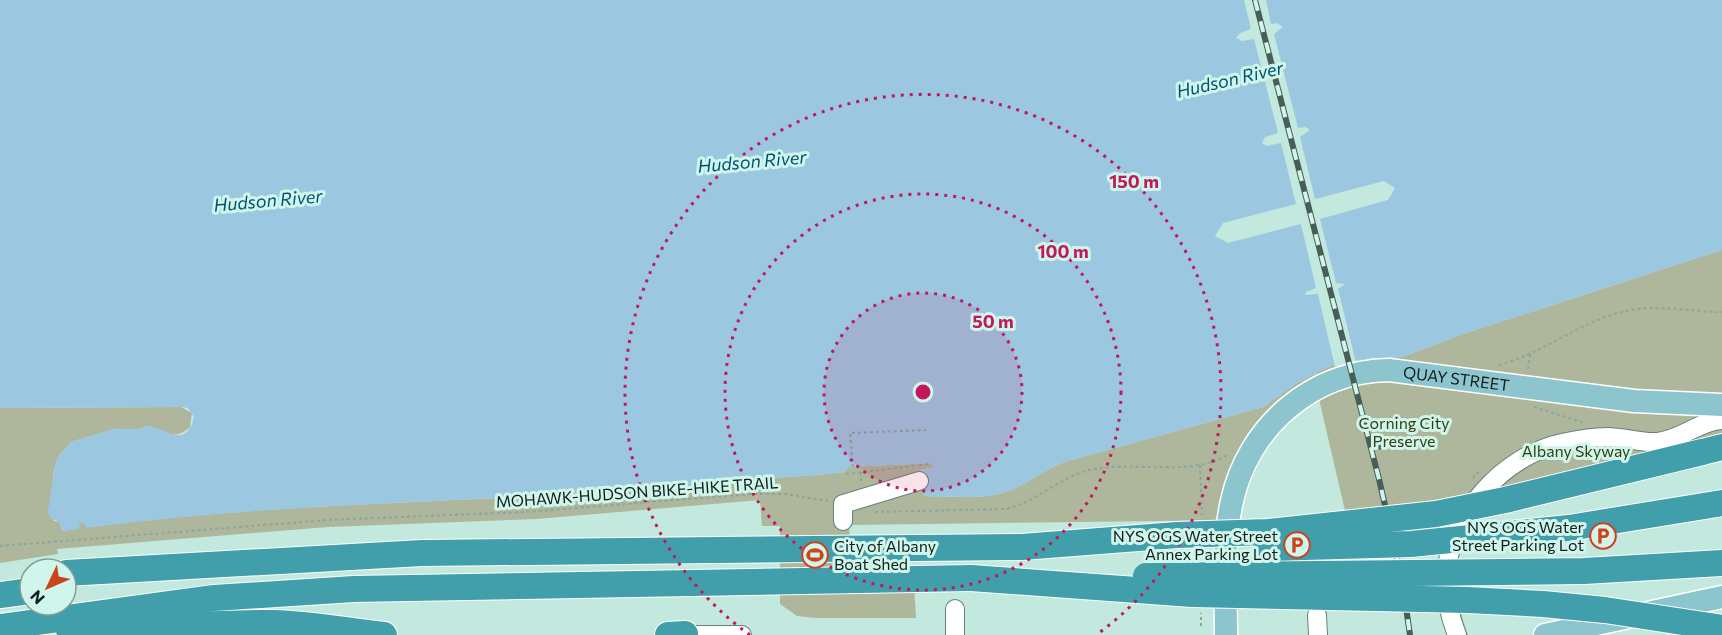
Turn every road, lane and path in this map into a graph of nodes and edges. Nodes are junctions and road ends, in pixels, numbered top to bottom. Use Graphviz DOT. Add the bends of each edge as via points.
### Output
graph roads {
  1 [pos="1722,312"];
  2 [pos="1530,353"];
  3 [pos="1492,366"];
  4 [pos="1527,375"];
  5 [pos="1722,405"];
  6 [pos="1528,406"];
  7 [pos="1722,420"];
  8 [pos="926,430"];
  9 [pos="1606,437"];
  10 [pos="1722,447"];
  11 [pos="1236,450"];
  12 [pos="928,464"];
  13 [pos="853,467"];
  14 [pos="846,474"];
  15 [pos="919,481"];
  16 [pos="1722,503"];
  17 [pos="843,513"];
  18 [pos="0,546"];
  19 [pos="1022,547"];
  20 [pos="1722,563"];
  21 [pos="134,571"];
  22 [pos="78,573"];
  23 [pos="971,578"];
  24 [pos="18,579"];
  25 [pos="0,581"];
  26 [pos="78,583"];
  27 [pos="18,593"];
  28 [pos="0,595"];
  29 [pos="1722,597"];
  30 [pos="955,609"];
  31 [pos="1317,615"];
  32 [pos="0,628"];
  33 [pos="1722,628"];
  34 [pos="1455,630"];
  35 [pos="384,635"];
  36 [pos="668,635"];
  37 [pos="685,635"];
  38 [pos="742,635"];
  39 [pos="956,635"];
  40 [pos="1226,635"];
  41 [pos="1318,635"];
  42 [pos="1545,635"];
  1 -- 2 [label="path" via="1627,310 1597,320"];
  2 -- 3 [label="path"];
  2 -- 4 [label="path"];
  5 -- 40 [label="main road, QUAY STREET" via="1634,401 1379,370 1317,387 1283,411 1258,440 1238,480 1229,518"];
  6 -- 9 [label="path" via="1578,420"];
  7 -- 9 [label="street" via="1659,442"];
  8 -- 13 [label="path" via="850,433"];
  9 -- 34 [label="street" via="1563,443 1529,454 1503,471 1483,491 1462,524 1447,566 1446,589"];
  10 -- 19 [label="highway, bridge" via="1436,514 1268,532"];
  11 -- 17 [label="path, MOHAWK-HUDSON BIKE-HIKE TRAIL" via="1207,464 1088,471 1006,510"];
  12 -- 14 [label="path"];
  15 -- 17 [label="street"];
  16 -- 19 [label="highway, bridge" via="1593,525 1411,544"];
  17 -- 18 [label="path, MOHAWK-HUDSON BIKE-HIKE TRAIL" via="786,494 751,494 525,512 327,520"];
  19 -- 21 [label="highway" via="350,555"];
  20 -- 23 [label="highway, bridge" via="1584,572"];
  21 -- 22 [label="highway"];
  21 -- 26 [label="highway"];
  23 -- 32 [label="highway" via="354,589 214,598"];
  23 -- 33 [label="highway, bridge" via="1192,594 1543,604"];
  24 -- 25 [label="highway"];
  27 -- 28 [label="highway"];
  29 -- 42 [label="main road"];
  30 -- 39 [label="street"];
  31 -- 41 [label="street"];
  32 -- 35 [label="highway" via="118,631 276,623"];
  36 -- 37 [label="highway"];
  37 -- 38 [label="street"];
}
